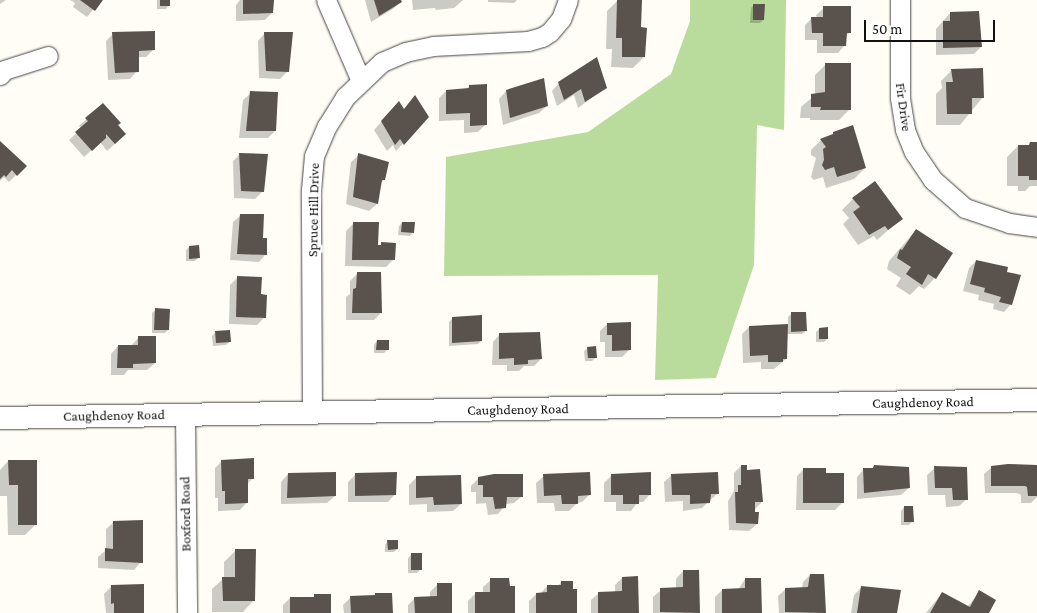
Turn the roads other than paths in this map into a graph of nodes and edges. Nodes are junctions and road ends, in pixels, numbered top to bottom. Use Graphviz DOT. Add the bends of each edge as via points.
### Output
graph roads {
  1 [pos="326,0"];
  2 [pos="568,0"];
  3 [pos="900,0"];
  4 [pos="48,56"];
  5 [pos="0,75"];
  6 [pos="361,81"];
  7 [pos="1037,227"];
  8 [pos="1037,400"];
  9 [pos="312,412"];
  10 [pos="185,414"];
  11 [pos="0,418"];
  12 [pos="187,613"];
  1 -- 6 [label="street"];
  2 -- 6 [label="street, Spruce Hill Drive" via="561,19 542,37 433,46 405,52 382,62"];
  3 -- 7 [label="street, Fir Drive" via="900,98 905,130 914,152 932,180 965,208 1009,223"];
  4 -- 5 [label="street" via="4,70"];
  6 -- 9 [label="street, Spruce Hill Drive" via="345,96 326,126 314,156 311,190"];
  8 -- 9 [label="street, Caughdenoy Road"];
  9 -- 10 [label="street, Caughdenoy Road"];
  10 -- 11 [label="street, Caughdenoy Road"];
  10 -- 12 [label="street, Boxford Road"];
}
